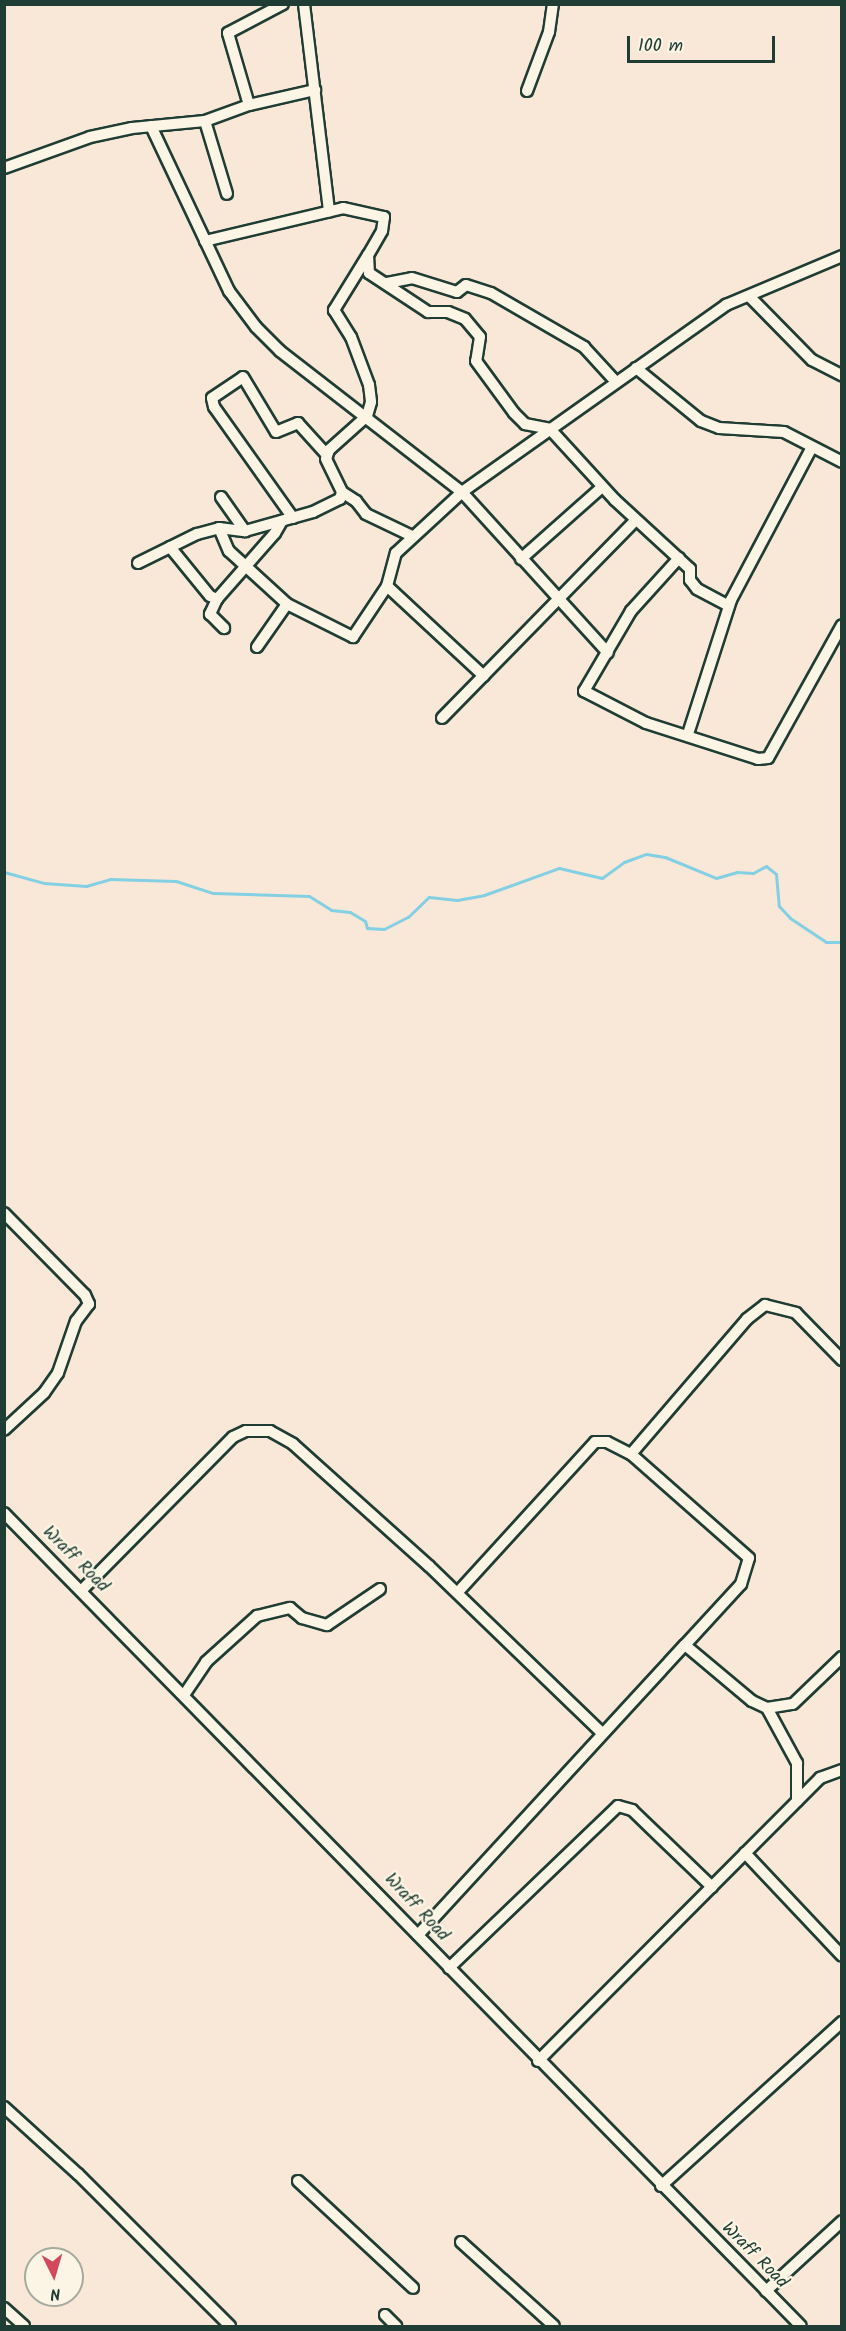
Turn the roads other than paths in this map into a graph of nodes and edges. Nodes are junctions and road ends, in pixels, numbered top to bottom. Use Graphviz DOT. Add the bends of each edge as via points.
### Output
graph roads {
  1 [pos="283,4"];
  2 [pos="304,4"];
  3 [pos="553,4"];
  4 [pos="315,90"];
  5 [pos="527,90"];
  6 [pos="249,105"];
  7 [pos="205,122"];
  8 [pos="151,126"];
  9 [pos="4,168"];
  10 [pos="227,194"];
  11 [pos="329,212"];
  12 [pos="204,241"];
  13 [pos="368,255"];
  14 [pos="842,256"];
  15 [pos="384,283"];
  16 [pos="749,296"];
  17 [pos="636,368"];
  18 [pos="842,375"];
  19 [pos="616,382"];
  20 [pos="367,416"];
  21 [pos="550,429"];
  22 [pos="811,449"];
  23 [pos="326,454"];
  24 [pos="842,462"];
  25 [pos="602,487"];
  26 [pos="342,492"];
  27 [pos="462,492"];
  28 [pos="221,496"];
  29 [pos="293,518"];
  30 [pos="636,520"];
  31 [pos="282,521"];
  32 [pos="219,528"];
  33 [pos="245,531"];
  34 [pos="412,536"];
  35 [pos="170,547"];
  36 [pos="679,558"];
  37 [pos="521,559"];
  38 [pos="138,563"];
  39 [pos="246,565"];
  40 [pos="387,586"];
  41 [pos="557,598"];
  42 [pos="217,599"];
  43 [pos="287,604"];
  44 [pos="729,606"];
  45 [pos="841,626"];
  46 [pos="225,628"];
  47 [pos="257,647"];
  48 [pos="608,653"];
  49 [pos="484,676"];
  50 [pos="442,718"];
  51 [pos="688,734"];
  52 [pos="4,1213"];
  53 [pos="842,1360"];
  54 [pos="4,1430"];
  55 [pos="631,1454"];
  56 [pos="4,1513"];
  57 [pos="380,1589"];
  58 [pos="82,1590"];
  59 [pos="458,1592"];
  60 [pos="685,1645"];
  61 [pos="842,1657"];
  62 [pos="184,1695"];
  63 [pos="786,1707"];
  64 [pos="767,1708"];
  65 [pos="778,1725"];
  66 [pos="602,1733"];
  67 [pos="842,1770"];
  68 [pos="797,1801"];
  69 [pos="745,1853"];
  70 [pos="712,1887"];
  71 [pos="418,1935"];
  72 [pos="842,1956"];
  73 [pos="449,1968"];
  74 [pos="842,2022"];
  75 [pos="538,2061"];
  76 [pos="4,2107"];
  77 [pos="298,2181"];
  78 [pos="661,2186"];
  79 [pos="842,2221"];
  80 [pos="460,2242"];
  81 [pos="413,2288"];
  82 [pos="766,2291"];
  83 [pos="4,2308"];
  84 [pos="385,2315"];
  85 [pos="24,2326"];
  86 [pos="230,2326"];
  87 [pos="396,2326"];
  88 [pos="554,2326"];
  89 [pos="801,2326"];
  1 -- 6 [label="street" via="228,33"];
  2 -- 4 [label="street"];
  3 -- 5 [label="street" via="549,32"];
  4 -- 6 [label="street"];
  4 -- 11 [label="street"];
  6 -- 7 [label="street"];
  7 -- 8 [label="street"];
  7 -- 10 [label="street"];
  8 -- 9 [label="street" via="63,144"];
  8 -- 12 [label="street"];
  11 -- 12 [label="street"];
  11 -- 13 [label="street" via="344,207 384,217 382,231"];
  12 -- 20 [label="street" via="229,291 266,338"];
  13 -- 15 [label="street" via="369,273"];
  13 -- 20 [label="street" via="334,310 351,337 369,385 371,402"];
  14 -- 16 [label="street"];
  15 -- 19 [label="street" via="412,278 457,292 466,285 491,293 584,347"];
  15 -- 21 [label="street" via="428,312 448,312 465,319 480,337 476,361 514,413 525,423"];
  16 -- 17 [label="street" via="726,304"];
  16 -- 18 [label="street" via="812,360"];
  17 -- 19 [label="street"];
  17 -- 22 [label="street" via="701,421 719,428 784,432"];
  19 -- 21 [label="street"];
  20 -- 23 [label="street"];
  20 -- 27 [label="street"];
  21 -- 25 [label="street"];
  21 -- 27 [label="street"];
  22 -- 24 [label="street"];
  22 -- 44 [label="street"];
  23 -- 26 [label="street"];
  23 -- 29 [label="street" via="298,423 276,432 243,377 212,398 214,407"];
  25 -- 30 [label="street"];
  25 -- 37 [label="street"];
  26 -- 29 [label="street" via="340,499 327,506"];
  26 -- 34 [label="street" via="366,514"];
  27 -- 34 [label="street"];
  27 -- 37 [label="street"];
  28 -- 33 [label="street"];
  29 -- 31 [label="street"];
  30 -- 36 [label="street"];
  30 -- 41 [label="street"];
  31 -- 33 [label="street"];
  31 -- 39 [label="street"];
  32 -- 33 [label="street"];
  32 -- 35 [label="street"];
  32 -- 39 [label="street" via="229,551"];
  34 -- 40 [label="street" via="393,558"];
  35 -- 38 [label="street"];
  35 -- 42 [label="street" via="210,597"];
  36 -- 44 [label="street" via="690,569 690,580 696,589"];
  36 -- 48 [label="street" via="631,611"];
  37 -- 41 [label="street"];
  39 -- 42 [label="street"];
  39 -- 43 [label="street"];
  40 -- 43 [label="street" via="350,638"];
  40 -- 49 [label="street"];
  41 -- 48 [label="street"];
  41 -- 49 [label="street"];
  42 -- 46 [label="street" via="210,614"];
  43 -- 47 [label="street"];
  44 -- 51 [label="street"];
  45 -- 51 [label="street" via="768,758 758,759"];
  48 -- 51 [label="street" via="584,691 646,723"];
  49 -- 50 [label="street"];
  52 -- 54 [label="street" via="85,1295 89,1304 76,1321 58,1373 44,1393"];
  53 -- 55 [label="street" via="796,1313 765,1305 747,1319"];
  55 -- 59 [label="street" via="607,1442 595,1443"];
  55 -- 60 [label="street" via="749,1558 741,1584"];
  56 -- 58 [label="street, Wraff Road"];
  57 -- 62 [label="street" via="327,1625 302,1618 290,1608 257,1616 206,1662"];
  58 -- 59 [label="street" via="233,1437 258,1429 277,1433 293,1444"];
  58 -- 62 [label="street, Wraff Road"];
  59 -- 66 [label="street"];
  60 -- 64 [label="street" via="752,1701"];
  60 -- 66 [label="street"];
  61 -- 63 [label="street"];
  62 -- 71 [label="street, Wraff Road"];
  63 -- 64 [label="street"];
  63 -- 65 [label="street"];
  64 -- 65 [label="street"];
  65 -- 68 [label="street" via="797,1763"];
  66 -- 71 [label="street"];
  67 -- 68 [label="street" via="820,1778"];
  68 -- 69 [label="street"];
  69 -- 70 [label="street"];
  69 -- 72 [label="street"];
  70 -- 73 [label="street" via="632,1810 618,1806"];
  70 -- 75 [label="street"];
  71 -- 73 [label="street, Wraff Road"];
  73 -- 75 [label="street, Wraff Road"];
  74 -- 78 [label="street"];
  75 -- 78 [label="street, Wraff Road"];
  76 -- 86 [label="street" via="78,2174"];
  77 -- 81 [label="street"];
  78 -- 82 [label="street, Wraff Road"];
  79 -- 82 [label="street"];
  80 -- 88 [label="street"];
  82 -- 89 [label="street, Wraff Road"];
  83 -- 85 [label="street"];
  84 -- 87 [label="street"];
}
